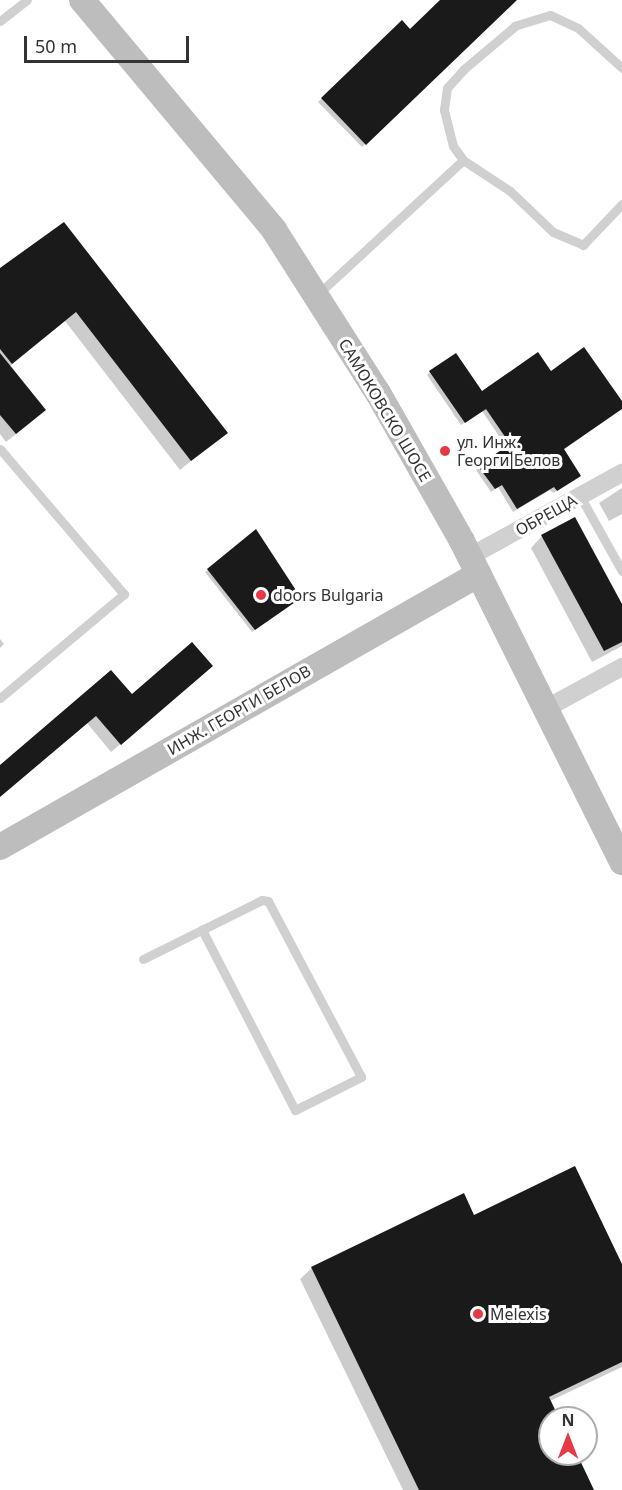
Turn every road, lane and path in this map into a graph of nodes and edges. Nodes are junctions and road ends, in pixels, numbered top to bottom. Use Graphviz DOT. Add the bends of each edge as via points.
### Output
graph roads {
  1 [pos="27,0"];
  2 [pos="82,0"];
  3 [pos="0,21"];
  4 [pos="622,68"];
  5 [pos="463,160"];
  6 [pos="622,204"];
  7 [pos="316,296"];
  8 [pos="0,449"];
  9 [pos="622,473"];
  10 [pos="580,496"];
  11 [pos="474,565"];
  12 [pos="622,571"];
  13 [pos="622,667"];
  14 [pos="0,698"];
  15 [pos="545,709"];
  16 [pos="0,847"];
  17 [pos="622,862"];
  18 [pos="202,930"];
  19 [pos="143,959"];
  1 -- 3 [label="lane"];
  2 -- 7 [label="main road, САМОКОВСКО ШОСЕ" via="274,230"];
  4 -- 5 [label="lane" via="578,28 550,15 515,26 447,88 444,110 453,146"];
  5 -- 6 [label="lane" via="510,191 553,232 583,245"];
  5 -- 7 [label="lane"];
  7 -- 11 [label="main road, САМОКОВСКО ШОСЕ" via="378,393"];
  8 -- 14 [label="lane" via="124,594"];
  9 -- 10 [label="street, ОБРЕЩА"];
  10 -- 11 [label="street, ОБРЕЩА"];
  10 -- 12 [label="lane"];
  11 -- 15 [label="main road, САМОКОВСКО ШОСЕ"];
  11 -- 16 [label="main road, ИНЖ. ГЕОРГИ БЕЛОВ"];
  13 -- 15 [label="street"];
  15 -- 17 [label="main road, САМОКОВСКО ШОСЕ"];
  18 -- 18 [label="lane" via="262,900 268,902 362,1077 295,1110"];
  18 -- 19 [label="lane"];
}
